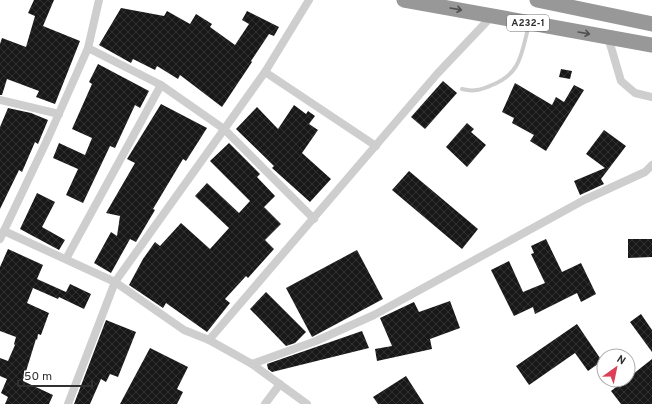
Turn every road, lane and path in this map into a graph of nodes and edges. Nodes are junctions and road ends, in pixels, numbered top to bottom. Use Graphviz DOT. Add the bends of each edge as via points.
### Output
graph roads {
  1 [pos="99,0"];
  2 [pos="309,0"];
  3 [pos="404,0"];
  4 [pos="537,0"];
  5 [pos="492,16"];
  6 [pos="530,23"];
  7 [pos="648,24"];
  8 [pos="608,37"];
  9 [pos="647,44"];
  10 [pos="88,48"];
  11 [pos="265,72"];
  12 [pos="161,85"];
  13 [pos="462,89"];
  14 [pos="652,98"];
  15 [pos="0,100"];
  16 [pos="59,114"];
  17 [pos="224,129"];
  18 [pos="376,146"];
  19 [pos="652,165"];
  20 [pos="314,219"];
  21 [pos="2,235"];
  22 [pos="66,259"];
  23 [pos="115,282"];
  24 [pos="209,340"];
  25 [pos="252,364"];
  26 [pos="280,384"];
  27 [pos="68,404"];
  28 [pos="265,404"];
  29 [pos="307,404"];
  1 -- 10 [label="street"];
  2 -- 11 [label="street"];
  3 -- 5 [label="highway, A232-1, one-way"];
  4 -- 7 [label="highway, A232-1"];
  5 -- 6 [label="highway, A232-1"];
  5 -- 18 [label="street" via="437,74"];
  6 -- 8 [label="highway, A232-1, one-way"];
  6 -- 13 [label="lane" via="513,73 505,80 481,90"];
  7 -- 9 [label="highway"];
  8 -- 9 [label="highway, A232-1"];
  8 -- 14 [label="street" via="621,81 635,93"];
  10 -- 12 [label="street"];
  10 -- 16 [label="street"];
  11 -- 17 [label="street"];
  11 -- 18 [label="street"];
  12 -- 17 [label="street"];
  12 -- 22 [label="street"];
  15 -- 16 [label="street"];
  16 -- 21 [label="street"];
  17 -- 20 [label="street"];
  17 -- 23 [label="street"];
  18 -- 20 [label="street"];
  19 -- 25 [label="street" via="645,172 584,200 374,315 316,342"];
  20 -- 24 [label="street"];
  21 -- 22 [label="street"];
  22 -- 23 [label="street"];
  23 -- 24 [label="street" via="184,330"];
  23 -- 27 [label="street"];
  24 -- 25 [label="street"];
  25 -- 26 [label="street"];
  26 -- 28 [label="street"];
  26 -- 29 [label="street"];
}
